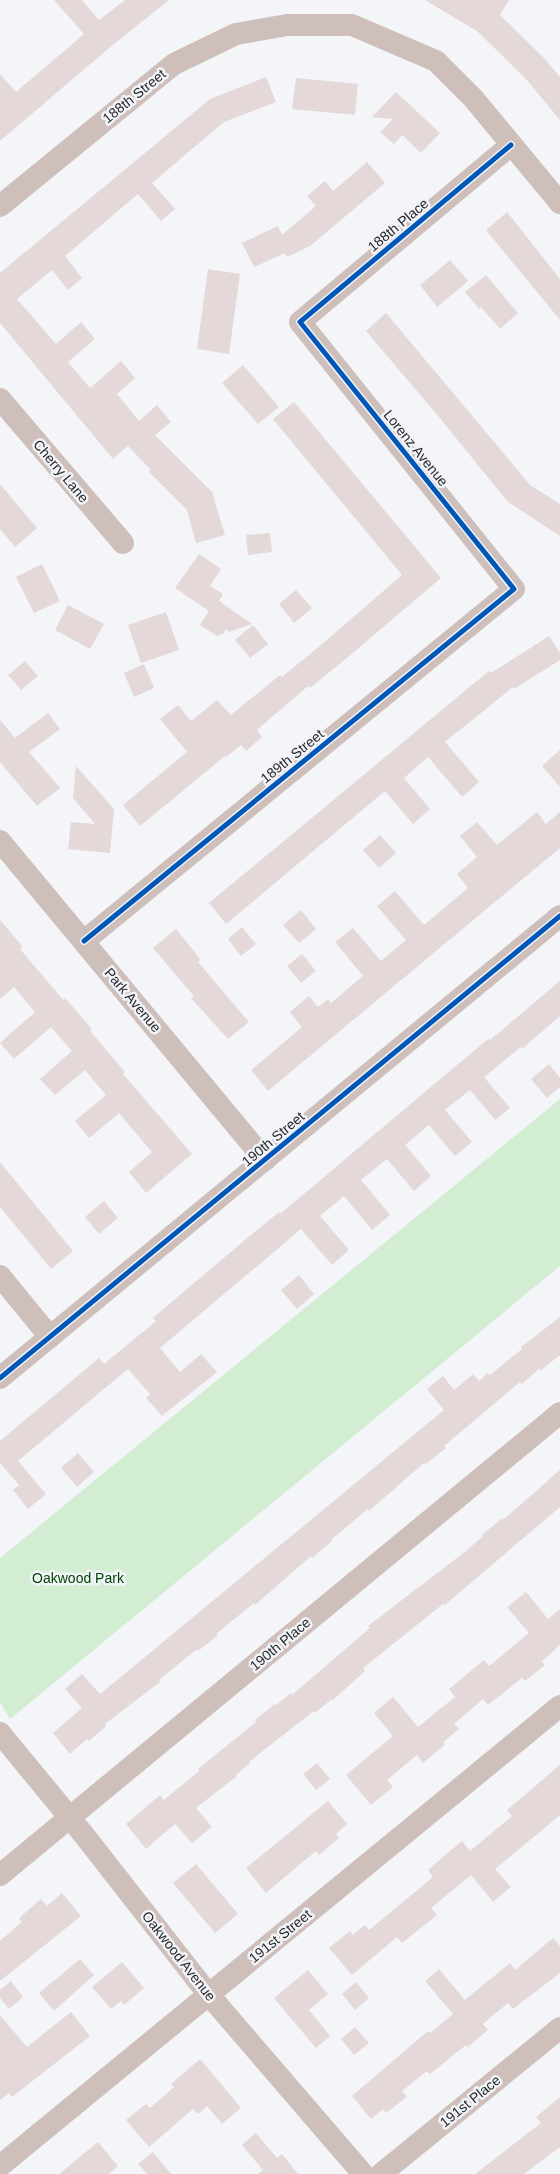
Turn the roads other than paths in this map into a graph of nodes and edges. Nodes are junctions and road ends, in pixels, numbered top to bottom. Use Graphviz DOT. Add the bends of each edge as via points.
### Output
graph roads {
  1 [pos="511,145"];
  2 [pos="560,203"];
  3 [pos="0,206"];
  4 [pos="300,322"];
  5 [pos="0,399"];
  6 [pos="123,544"];
  7 [pos="514,589"];
  8 [pos="0,841"];
  9 [pos="560,916"];
  10 [pos="84,941"];
  11 [pos="265,1160"];
  12 [pos="0,1276"];
  13 [pos="50,1337"];
  14 [pos="0,1378"];
  15 [pos="560,1413"];
  16 [pos="560,1706"];
  17 [pos="0,1732"];
  18 [pos="70,1818"];
  19 [pos="0,1875"];
  20 [pos="209,1995"];
  21 [pos="560,2028"];
  22 [pos="0,2166"];
  23 [pos="363,2174"];
  24 [pos="381,2174"];
  1 -- 2 [label="street, 188th Street"];
  1 -- 3 [label="street, 188th Street" via="473,98 436,61 352,25 287,25 236,34 174,64"];
  1 -- 4 [label="street, 188th Place"];
  4 -- 7 [label="street, Lorenz Avenue"];
  5 -- 6 [label="street, Cherry Lane"];
  7 -- 10 [label="street, 189th Street"];
  8 -- 10 [label="street, Park Avenue"];
  9 -- 11 [label="street, 190th Street"];
  10 -- 11 [label="street, Park Avenue"];
  11 -- 13 [label="street, 190th Street"];
  12 -- 13 [label="street"];
  13 -- 14 [label="street, 190th Street"];
  15 -- 18 [label="street, 190th Place"];
  16 -- 20 [label="street, 191st Street"];
  17 -- 18 [label="street, Oakwood Avenue"];
  18 -- 19 [label="street, 190th Place"];
  18 -- 20 [label="street, Oakwood Avenue"];
  20 -- 22 [label="street, 191st Street"];
  20 -- 23 [label="street, Oakwood Avenue"];
  21 -- 24 [label="street, 191st Place"];
}
